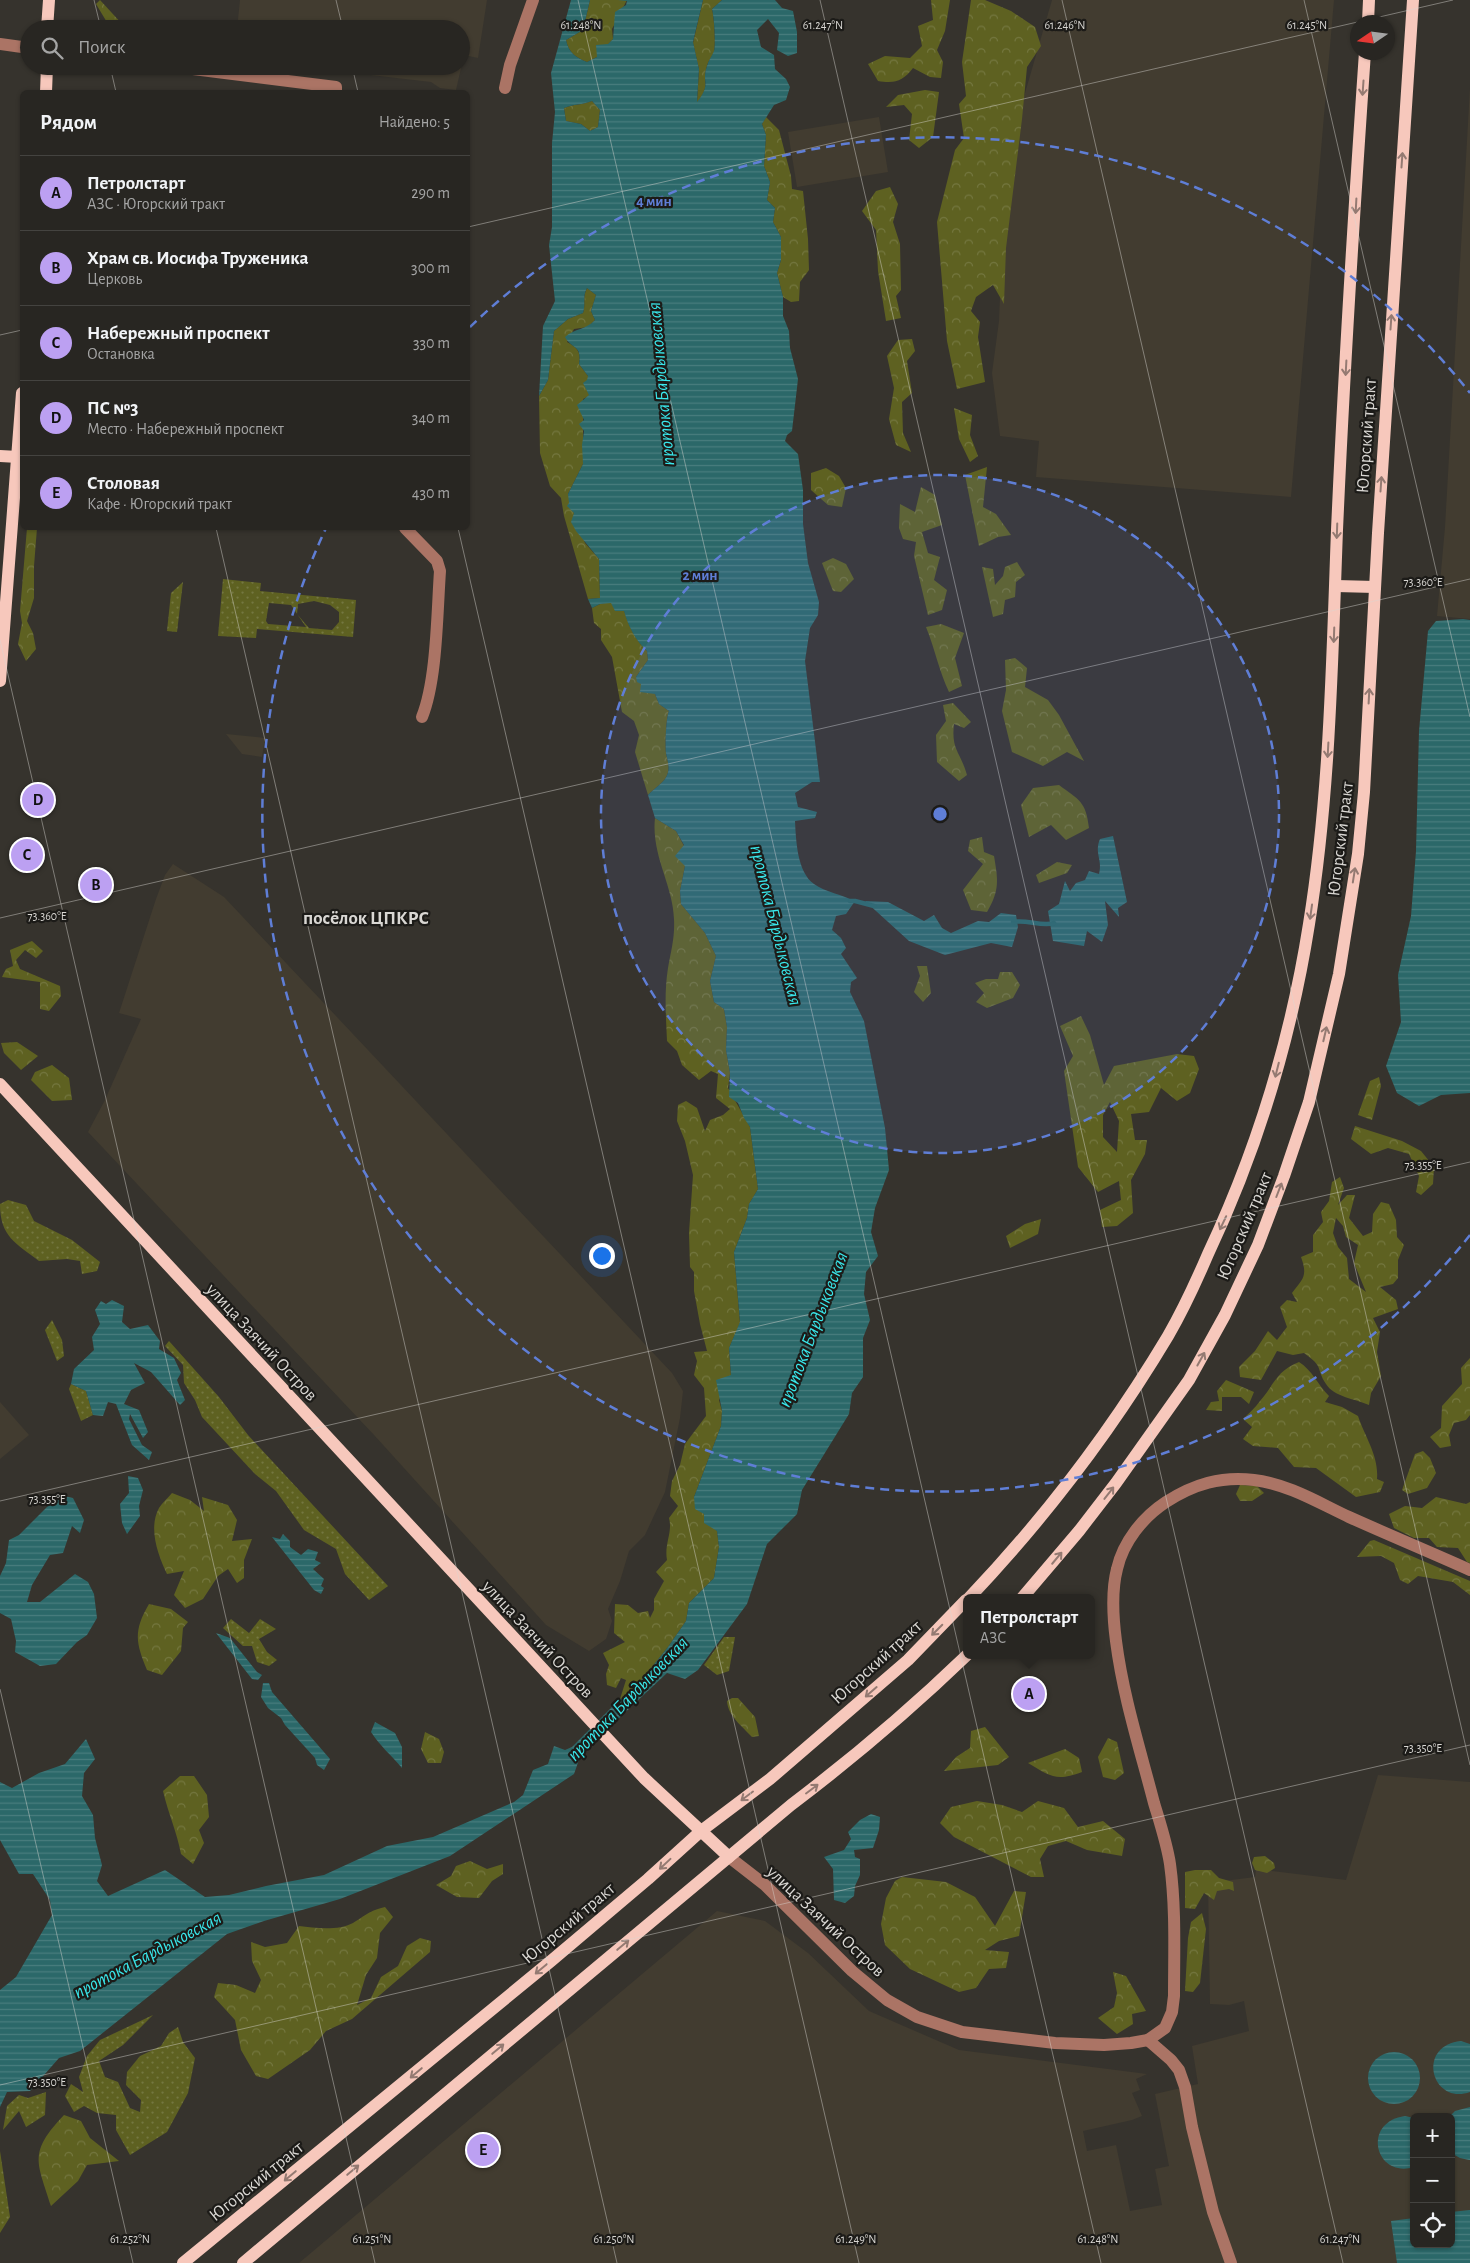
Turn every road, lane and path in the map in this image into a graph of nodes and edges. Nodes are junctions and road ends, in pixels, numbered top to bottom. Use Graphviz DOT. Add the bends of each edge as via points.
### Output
graph roads {
  1 [pos="49,0"];
  2 [pos="533,0"];
  3 [pos="1369,0"];
  4 [pos="1413,0"];
  5 [pos="1368,15"];
  6 [pos="48,20"];
  7 [pos="0,44"];
  8 [pos="20,47"];
  9 [pos="1365,60"];
  10 [pos="46,75"];
  11 [pos="241,75"];
  12 [pos="505,88"];
  13 [pos="46,90"];
  14 [pos="336,90"];
  15 [pos="0,456"];
  16 [pos="20,458"];
  17 [pos="407,530"];
  18 [pos="1336,586"];
  19 [pos="1376,586"];
  20 [pos="0,680"];
  21 [pos="422,717"];
  22 [pos="0,1084"];
  23 [pos="1470,1570"];
  24 [pos="972,1594"];
  25 [pos="1025,1594"];
  26 [pos="963,1604"];
  27 [pos="963,1659"];
  28 [pos="701,1831"];
  29 [pos="729,1857"];
  30 [pos="1148,2040"];
  31 [pos="183,2263"];
  32 [pos="243,2263"];
  33 [pos="1231,2263"];
  1 -- 6 [label="main road"];
  2 -- 12 [label="street"];
  3 -- 5 [label="main road"];
  19 -- 4 [label="main road, Югорский тракт, one-way"];
  7 -- 8 [label="street"];
  9 -- 18 [label="main road, Югорский тракт, one-way"];
  10 -- 13 [label="main road"];
  11 -- 14 [label="street" via="336,87"];
  15 -- 16 [label="main road"];
  16 -- 20 [label="main road"];
  17 -- 21 [label="street" via="437,562 440,571 433,663"];
  18 -- 19 [label="main road"];
  18 -- 24 [label="main road, Югорский тракт, one-way" via="1325,801 1309,927 1273,1084 1252,1151 1227,1214 1170,1333 1047,1510"];
  25 -- 19 [label="main road, Югорский тракт, one-way" via="1116,1483 1189,1380 1258,1245 1284,1176 1309,1102 1339,974 1364,792"];
  22 -- 28 [label="main road, улица Заячий Остров" via="644,1778"];
  23 -- 30 [label="street" via="1288,1489 1228,1478 1200,1483 1178,1494 1157,1508 1126,1545 1117,1568 1113,1593 1118,1658 1170,1864 1173,1899 1172,2012 1165,2028"];
  26 -- 28 [label="main road, Югорский тракт, one-way" via="908,1660 770,1779"];
  29 -- 27 [label="main road, one-way" via="914,1706"];
  28 -- 29 [label="main road, улица Заячий Остров"];
  28 -- 31 [label="main road, Югорский тракт, one-way" via="559,1954"];
  29 -- 30 [label="street, улица Заячий Остров" via="780,1900 852,1971 887,2000 917,2017 962,2032 1055,2042 1104,2045"];
  32 -- 29 [label="main road, one-way"];
  30 -- 33 [label="street" via="1179,2070 1213,2212"];
}
